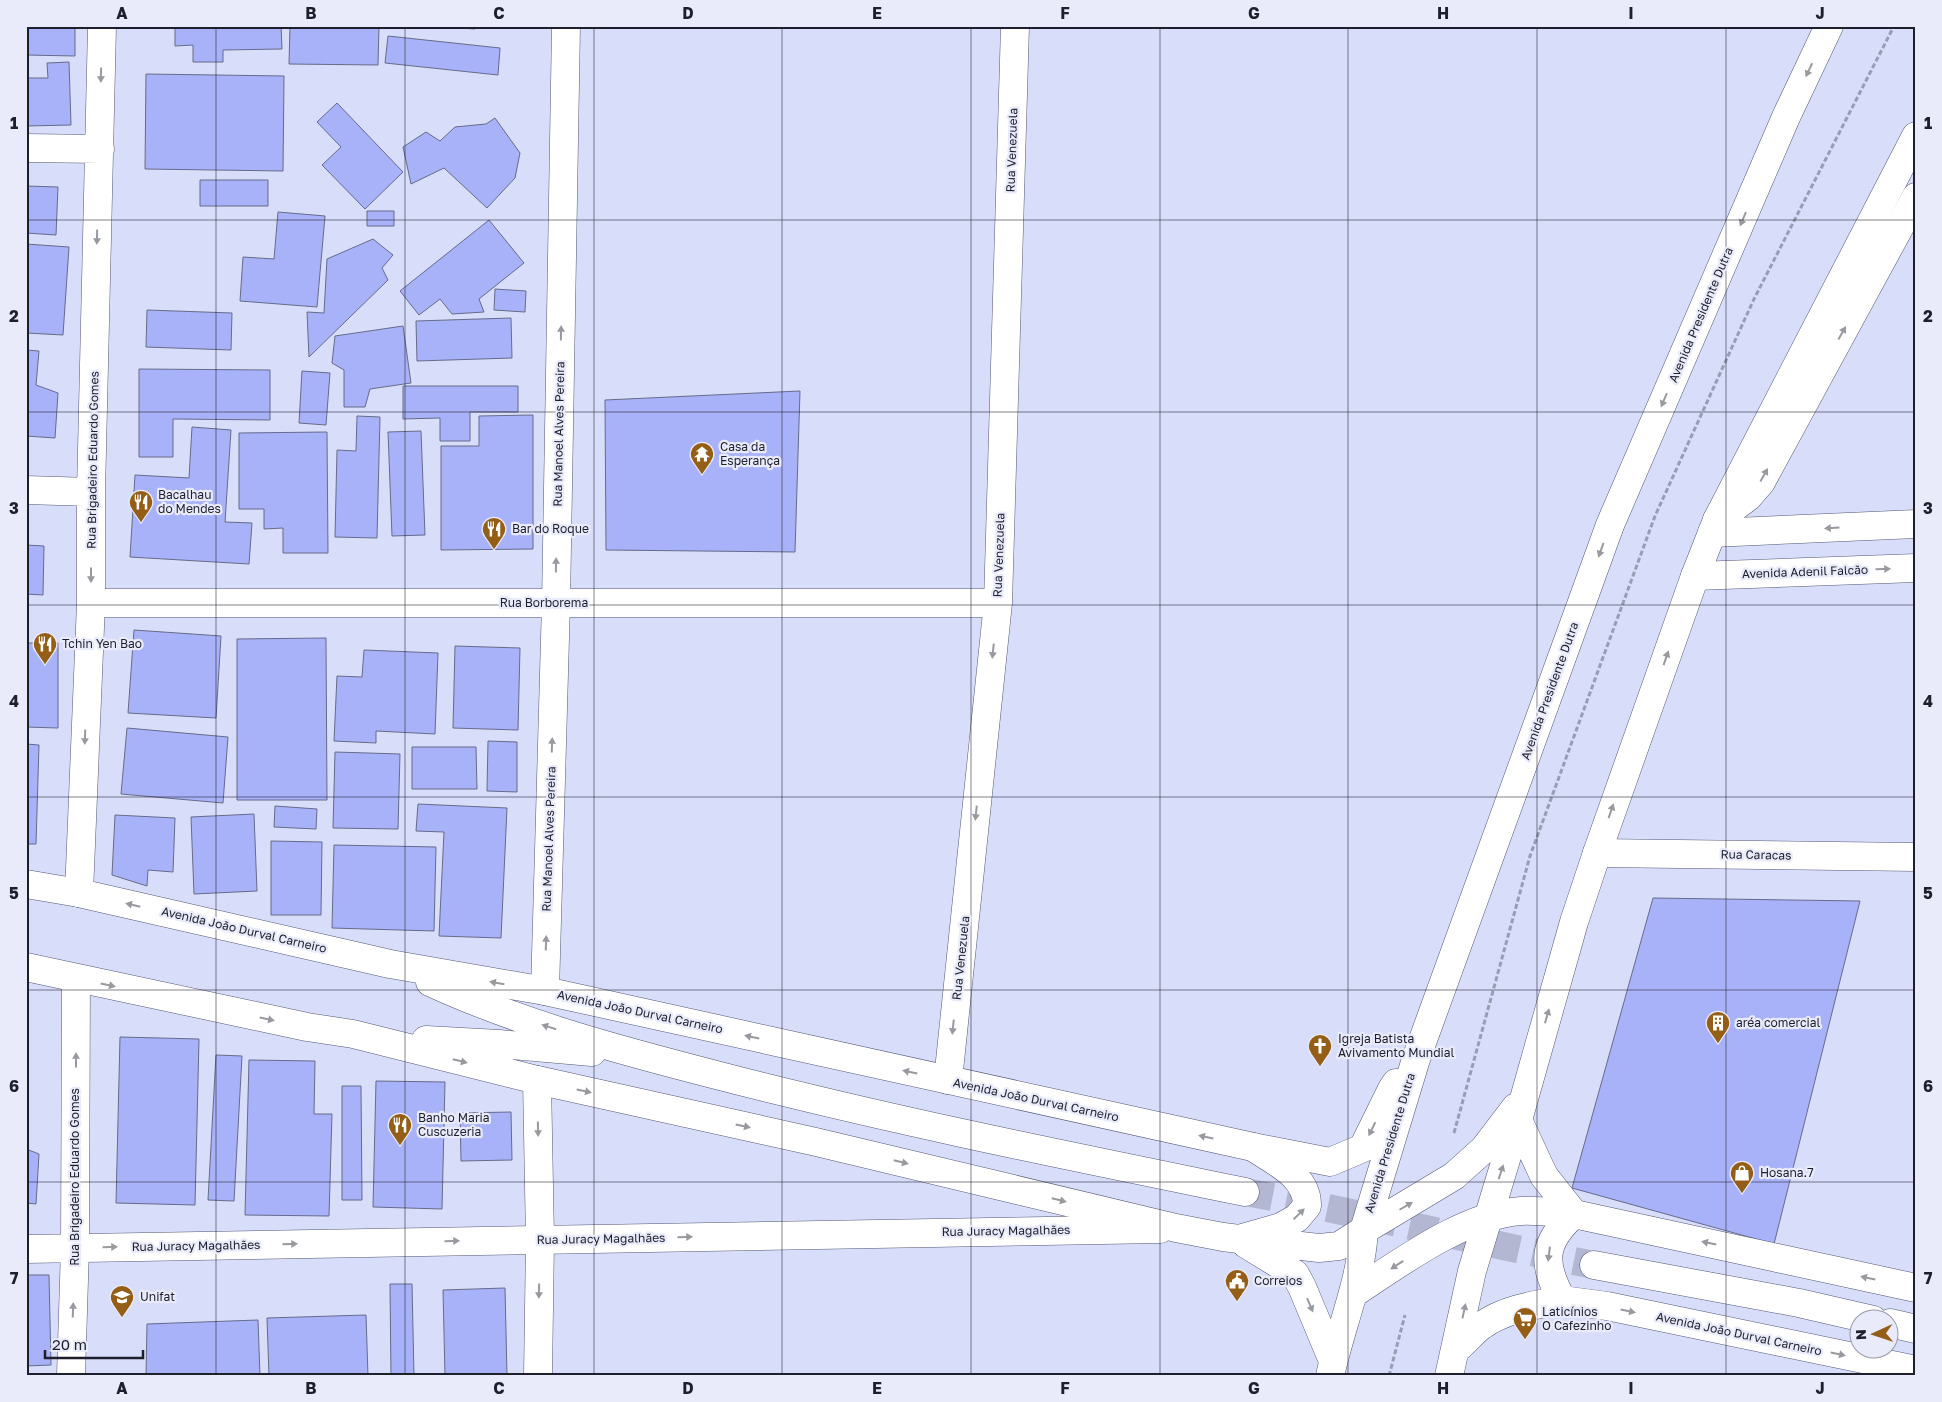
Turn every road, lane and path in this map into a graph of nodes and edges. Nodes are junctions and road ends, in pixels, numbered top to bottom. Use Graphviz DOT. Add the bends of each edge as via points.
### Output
graph roads {
  1 [pos="102,26"];
  2 [pos="566,26"];
  3 [pos="1015,26"];
  4 [pos="1829,26"];
  5 [pos="1894,26"];
  6 [pos="1916,136"];
  7 [pos="26,148"];
  8 [pos="100,149"];
  9 [pos="1916,197"];
  10 [pos="26,490"];
  11 [pos="91,492"];
  12 [pos="1916,524"];
  13 [pos="1714,527"];
  14 [pos="1916,568"];
  15 [pos="1694,576"];
  16 [pos="556,602"];
  17 [pos="91,603"];
  18 [pos="998,603"];
  19 [pos="1597,852"];
  20 [pos="1916,856"];
  21 [pos="26,884"];
  22 [pos="78,893"];
  23 [pos="390,964"];
  24 [pos="26,967"];
  25 [pos="76,979"];
  26 [pos="545,991"];
  27 [pos="381,1040"];
  28 [pos="646,1057"];
  29 [pos="1416,1058"];
  30 [pos="537,1080"];
  31 [pos="948,1080"];
  32 [pos="1521,1108"];
  33 [pos="1453,1138"];
  34 [pos="1253,1148"];
  35 [pos="1245,1192"];
  36 [pos="1574,1214"];
  37 [pos="1487,1219"];
  38 [pos="1176,1228"];
  39 [pos="1364,1230"];
  40 [pos="1239,1239"];
  41 [pos="540,1240"];
  42 [pos="75,1248"];
  43 [pos="26,1249"];
  44 [pos="1594,1265"];
  45 [pos="1916,1288"];
  46 [pos="1354,1294"];
  47 [pos="1562,1300"];
  48 [pos="1405,1315"];
  49 [pos="1850,1315"];
  50 [pos="1900,1325"];
  51 [pos="1916,1329"];
  52 [pos="1452,1363"];
  53 [pos="1332,1368"];
  54 [pos="1916,1370"];
  55 [pos="71,1376"];
  56 [pos="538,1376"];
  57 [pos="1389,1376"];
  1 -- 8 [label="main road, Rua Brigadeiro Eduardo Gomes, one-way"];
  16 -- 2 [label="main road, Rua Manoel Alves Pereira, one-way"];
  3 -- 18 [label="main road, Rua Venezuela"];
  4 -- 29 [label="main road, Avenida Presidente Dutra, one-way" via="1786,117 1610,525"];
  5 -- 33 [label="path" via="1754,299 1654,516 1530,856"];
  6 -- 13 [label="main road"];
  7 -- 8 [label="main road"];
  8 -- 11 [label="main road, Rua Brigadeiro Eduardo Gomes, one-way"];
  13 -- 9 [label="main road, one-way" via="1761,482"];
  10 -- 11 [label="main road"];
  11 -- 17 [label="main road, Rua Brigadeiro Eduardo Gomes, one-way"];
  12 -- 13 [label="main road, one-way"];
  13 -- 15 [label="main road"];
  15 -- 14 [label="main road, Avenida Adenil Falcão, one-way"];
  19 -- 15 [label="main road, one-way"];
  16 -- 17 [label="main road, Rua Borborema"];
  16 -- 18 [label="main road, Rua Borborema"];
  26 -- 16 [label="main road, Rua Manoel Alves Pereira, one-way"];
  17 -- 22 [label="main road, Rua Brigadeiro Eduardo Gomes, one-way"];
  18 -- 31 [label="main road, Rua Venezuela, one-way"];
  19 -- 20 [label="main road, Rua Caracas"];
  32 -- 19 [label="main road, one-way"];
  21 -- 22 [label="main road, Avenida João Durval Carneiro"];
  23 -- 22 [label="main road, Avenida João Durval Carneiro, one-way"];
  26 -- 23 [label="main road, Avenida João Durval Carneiro, one-way"];
  28 -- 23 [label="main road, one-way" via="509,1014"];
  24 -- 25 [label="main road"];
  25 -- 27 [label="main road, one-way"];
  42 -- 25 [label="main road, Rua Brigadeiro Eduardo Gomes, one-way"];
  31 -- 26 [label="main road, Avenida João Durval Carneiro, one-way"];
  27 -- 28 [label="main road" via="438,1040"];
  27 -- 30 [label="main road, one-way"];
  28 -- 35 [label="main road" via="818,1102"];
  29 -- 34 [label="main road, Avenida João Durval Carneiro, one-way" via="1392,1089 1363,1148 1330,1162"];
  29 -- 39 [label="main road, Avenida Presidente Dutra"];
  30 -- 38 [label="main road, one-way" via="816,1142"];
  30 -- 41 [label="main road, one-way"];
  34 -- 31 [label="main road, Avenida João Durval Carneiro, one-way"];
  32 -- 36 [label="main road" via="1544,1176"];
  37 -- 32 [label="main road, one-way"];
  39 -- 32 [label="main road, one-way" via="1454,1176"];
  40 -- 34 [label="main road, one-way" via="1281,1228 1297,1218 1307,1206 1308,1198 1298,1179"];
  36 -- 37 [label="main road" via="1520,1211"];
  45 -- 36 [label="main road, one-way"];
  36 -- 47 [label="main road, one-way" via="1552,1239 1548,1257 1554,1285"];
  37 -- 46 [label="main road, one-way" via="1450,1233"];
  52 -- 37 [label="main road, one-way"];
  38 -- 40 [label="main road"];
  41 -- 38 [label="main road, Rua Juracy Magalhães, one-way"];
  39 -- 40 [label="main road" via="1339,1246 1319,1248"];
  39 -- 46 [label="main road, Avenida Presidente Dutra"];
  40 -- 53 [label="main road, one-way" via="1295,1274"];
  42 -- 41 [label="main road, Rua Juracy Magalhães, one-way"];
  41 -- 56 [label="main road, one-way"];
  42 -- 43 [label="main road, Rua Juracy Magalhães"];
  55 -- 42 [label="main road, Rua Brigadeiro Eduardo Gomes, one-way"];
  44 -- 49 [label="main road"];
  46 -- 53 [label="main road, Avenida Presidente Dutra"];
  47 -- 52 [label="main road, Avenida João Durval Carneiro" via="1519,1308 1495,1318 1480,1327"];
  47 -- 54 [label="main road, Avenida João Durval Carneiro, one-way" via="1607,1306"];
  48 -- 57 [label="path"];
  50 -- 51 [label="main road"];
}
